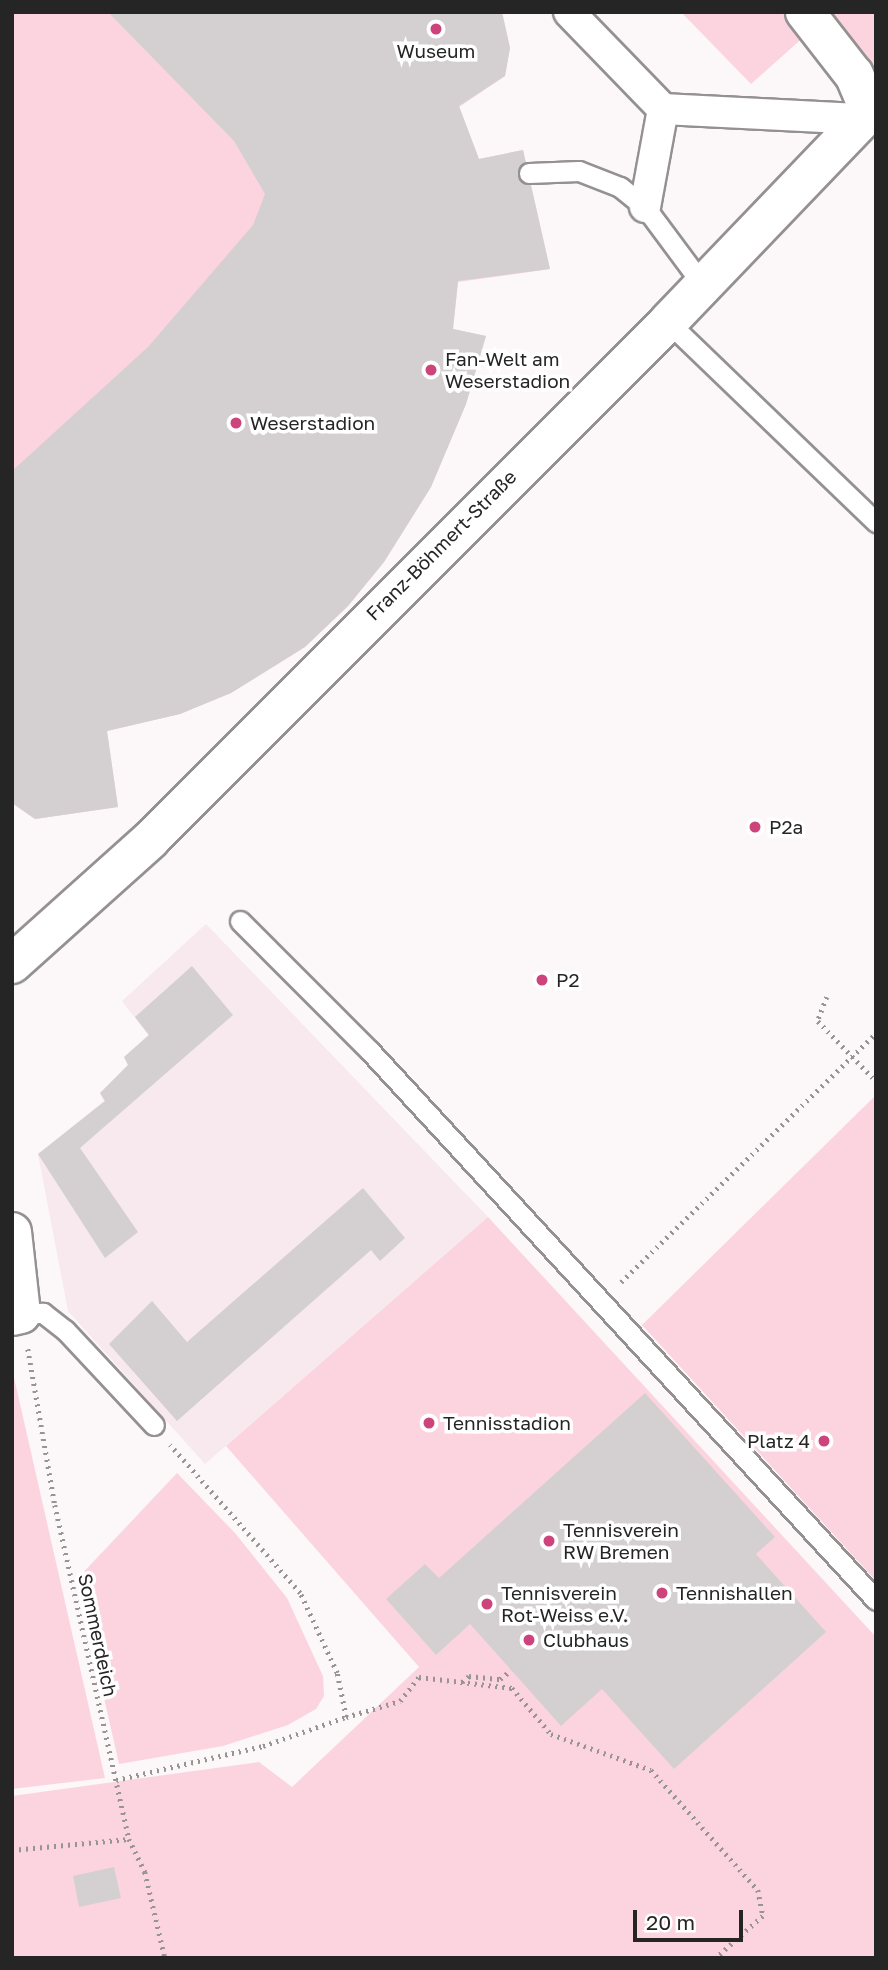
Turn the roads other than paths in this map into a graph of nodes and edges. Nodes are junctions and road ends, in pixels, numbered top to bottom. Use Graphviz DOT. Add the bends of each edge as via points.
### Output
graph roads {
  1 [pos="569,12"];
  2 [pos="805,12"];
  3 [pos="663,109"];
  4 [pos="870,126"];
  5 [pos="529,173"];
  6 [pos="645,207"];
  7 [pos="703,285"];
  8 [pos="668,322"];
  9 [pos="876,522"];
  10 [pos="240,921"];
  11 [pos="12,964"];
  12 [pos="12,1232"];
  13 [pos="17,1315"];
  14 [pos="154,1425"];
  15 [pos="876,1600"];
  1 -- 3 [label="street"];
  2 -- 4 [label="street" via="859,84"];
  3 -- 4 [label="street"];
  3 -- 6 [label="street"];
  4 -- 7 [label="street, Franz-Böhmert-Straße"];
  5 -- 6 [label="lane" via="556,169 587,173 620,187"];
  6 -- 7 [label="lane"];
  7 -- 8 [label="street, Franz-Böhmert-Straße"];
  8 -- 9 [label="lane"];
  8 -- 11 [label="street, Franz-Böhmert-Straße" via="150,840"];
  10 -- 15 [label="lane" via="369,1050"];
  12 -- 13 [label="street"];
  13 -- 14 [label="lane" via="43,1312"];
}
